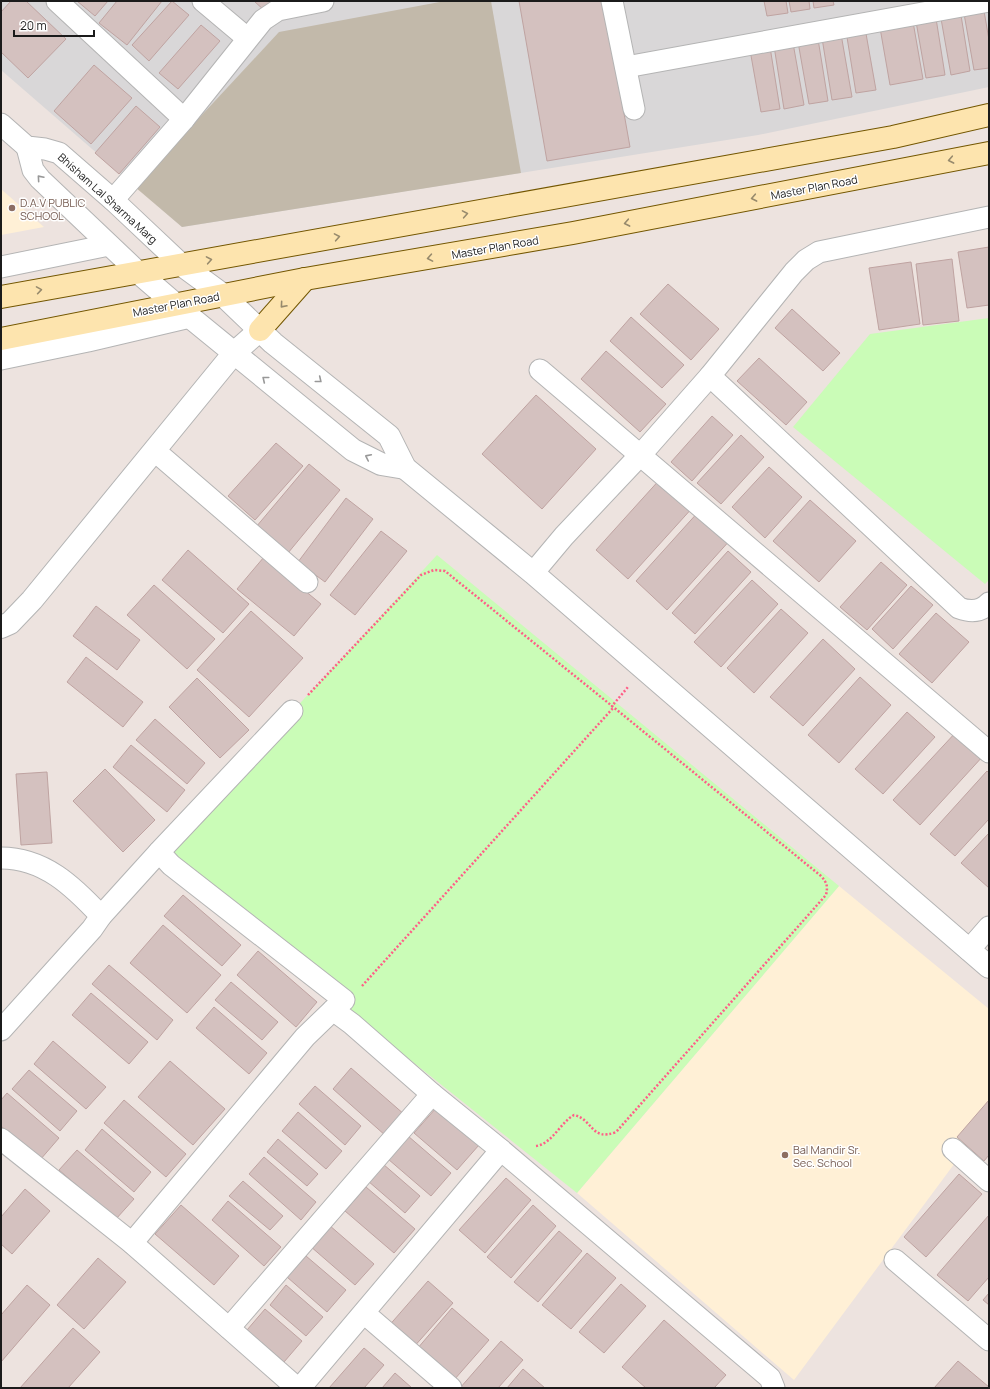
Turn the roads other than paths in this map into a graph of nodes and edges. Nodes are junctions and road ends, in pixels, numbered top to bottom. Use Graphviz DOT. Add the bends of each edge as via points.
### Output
graph roads {
  1 [pos="57,1"];
  2 [pos="202,1"];
  3 [pos="323,1"];
  4 [pos="612,1"];
  5 [pos="989,1"];
  6 [pos="246,38"];
  7 [pos="626,66"];
  8 [pos="634,109"];
  9 [pos="989,115"];
  10 [pos="184,119"];
  11 [pos="1,124"];
  12 [pos="27,147"];
  13 [pos="989,153"];
  14 [pos="113,200"];
  15 [pos="989,217"];
  16 [pos="109,245"];
  17 [pos="182,265"];
  18 [pos="1,267"];
  19 [pos="139,273"];
  20 [pos="305,279"];
  21 [pos="223,295"];
  22 [pos="1,297"];
  23 [pos="183,311"];
  24 [pos="260,330"];
  25 [pos="1,339"];
  26 [pos="234,353"];
  27 [pos="1,359"];
  28 [pos="540,370"];
  29 [pos="710,376"];
  30 [pos="155,451"];
  31 [pos="640,455"];
  32 [pos="406,468"];
  33 [pos="533,573"];
  34 [pos="307,582"];
  35 [pos="989,603"];
  36 [pos="1,627"];
  37 [pos="292,711"];
  38 [pos="989,752"];
  39 [pos="159,852"];
  40 [pos="1,858"];
  41 [pos="101,916"];
  42 [pos="989,927"];
  43 [pos="968,950"];
  44 [pos="989,967"];
  45 [pos="338,1005"];
  46 [pos="1,1030"];
  47 [pos="432,1094"];
  48 [pos="1,1138"];
  49 [pos="501,1150"];
  50 [pos="953,1150"];
  51 [pos="989,1181"];
  52 [pos="132,1243"];
  53 [pos="895,1260"];
  54 [pos="364,1313"];
  55 [pos="229,1328"];
  56 [pos="989,1340"];
  57 [pos="297,1388"];
  58 [pos="300,1388"];
  59 [pos="451,1388"];
  60 [pos="774,1388"];
  1 -- 10 [label="street"];
  2 -- 6 [label="street"];
  3 -- 6 [label="street" via="278,10 263,20"];
  4 -- 7 [label="street"];
  5 -- 7 [label="street"];
  6 -- 10 [label="street"];
  7 -- 8 [label="street"];
  17 -- 9 [label="main road, one-way" via="893,137"];
  10 -- 14 [label="street"];
  11 -- 12 [label="street"];
  12 -- 14 [label="street, Bhisham Lal Sharma Marg" via="45,148 59,153"];
  16 -- 12 [label="street, one-way" via="40,179 33,170"];
  13 -- 20 [label="main road, Master Plan Road, one-way" via="573,233"];
  14 -- 17 [label="street, Bhisham Lal Sharma Marg"];
  15 -- 29 [label="street" via="819,252 794,272"];
  16 -- 18 [label="street"];
  16 -- 19 [label="street"];
  17 -- 19 [label="main road"];
  17 -- 21 [label="street"];
  22 -- 19 [label="main road, one-way"];
  19 -- 23 [label="street"];
  20 -- 21 [label="main road, Master Plan Road"];
  20 -- 24 [label="main road, one-way"];
  21 -- 23 [label="main road, Master Plan Road"];
  21 -- 24 [label="street"];
  23 -- 25 [label="main road, Master Plan Road"];
  23 -- 26 [label="street"];
  23 -- 27 [label="street" via="88,342"];
  24 -- 26 [label="street"];
  24 -- 32 [label="street, one-way" via="389,436"];
  26 -- 30 [label="street"];
  32 -- 26 [label="street, one-way" via="381,464 353,450"];
  28 -- 31 [label="street"];
  29 -- 31 [label="street"];
  29 -- 35 [label="street" via="959,608 977,610"];
  30 -- 34 [label="street"];
  30 -- 36 [label="street" via="32,600 10,623"];
  31 -- 33 [label="street"];
  31 -- 38 [label="street"];
  32 -- 33 [label="street"];
  33 -- 43 [label="street"];
  37 -- 39 [label="street"];
  39 -- 41 [label="street"];
  39 -- 45 [label="street" via="171,865"];
  40 -- 41 [label="street" via="32,862 48,869"];
  41 -- 46 [label="street"];
  42 -- 43 [label="street"];
  43 -- 44 [label="street"];
  45 -- 47 [label="street" via="352,1024"];
  45 -- 52 [label="street" via="305,1037"];
  47 -- 49 [label="street"];
  47 -- 55 [label="street"];
  48 -- 52 [label="street"];
  49 -- 54 [label="street"];
  49 -- 60 [label="street" via="770,1378"];
  50 -- 51 [label="street"];
  52 -- 55 [label="street"];
  53 -- 56 [label="street"];
  54 -- 58 [label="street"];
  54 -- 59 [label="street"];
  55 -- 57 [label="street"];
}
